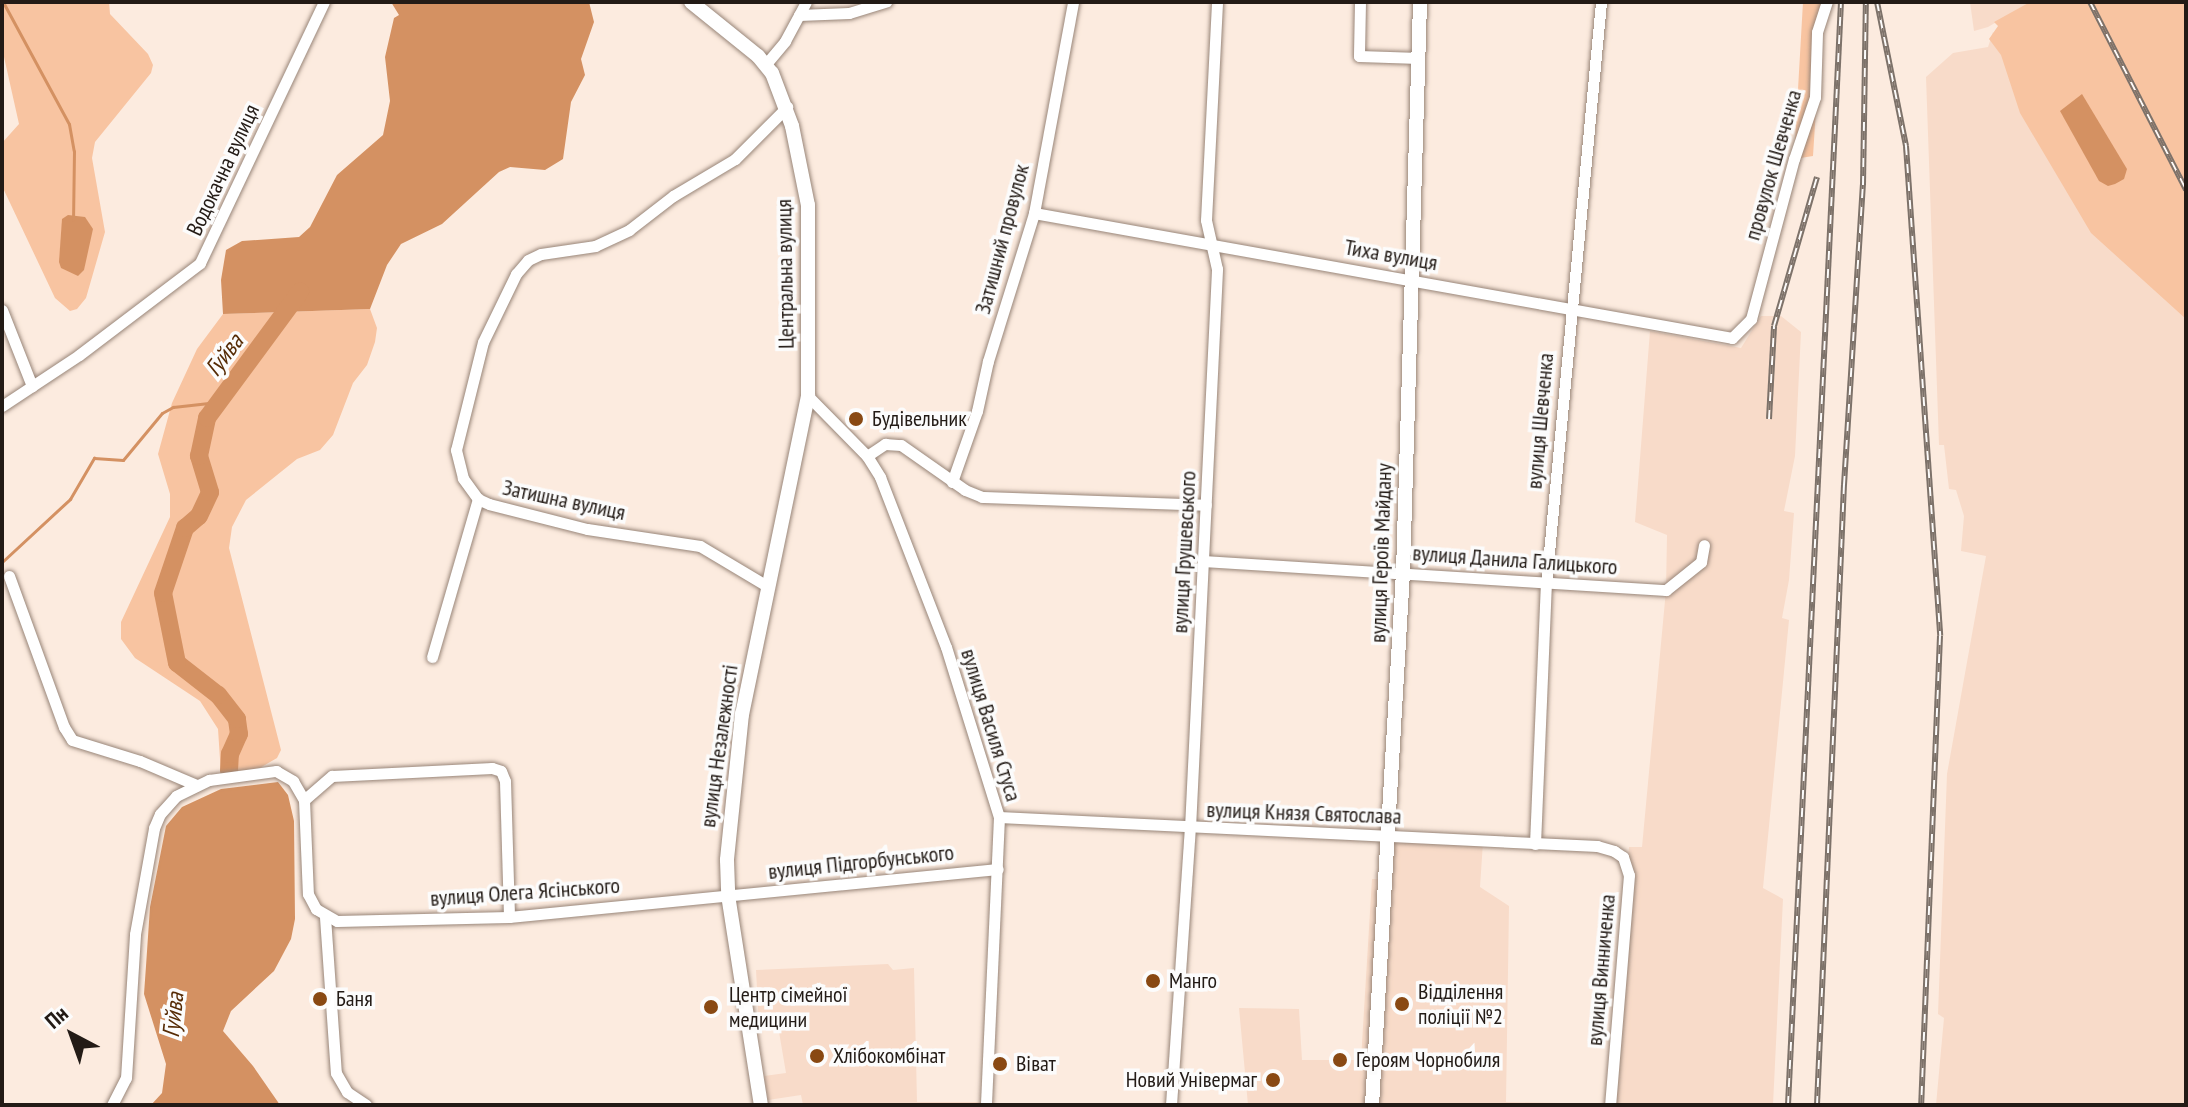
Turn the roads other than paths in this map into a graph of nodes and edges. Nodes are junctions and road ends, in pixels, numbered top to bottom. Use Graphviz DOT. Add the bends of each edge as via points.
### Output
graph roads {
  1 [pos="324,2"];
  2 [pos="691,2"];
  3 [pos="806,2"];
  4 [pos="886,2"];
  5 [pos="1073,2"];
  6 [pos="1217,2"];
  7 [pos="1360,2"];
  8 [pos="1420,2"];
  9 [pos="1601,2"];
  10 [pos="1827,2"];
  11 [pos="799,15"];
  12 [pos="1419,58"];
  13 [pos="766,64"];
  14 [pos="787,107"];
  15 [pos="1034,213"];
  16 [pos="1212,243"];
  17 [pos="1413,280"];
  18 [pos="1570,309"];
  19 [pos="2,310"];
  20 [pos="1738,335"];
  21 [pos="32,386"];
  22 [pos="808,396"];
  23 [pos="2,406"];
  24 [pos="867,456"];
  25 [pos="952,482"];
  26 [pos="478,499"];
  27 [pos="1206,505"];
  28 [pos="1704,545"];
  29 [pos="1203,561"];
  30 [pos="1403,572"];
  31 [pos="9,576"];
  32 [pos="1546,584"];
  33 [pos="767,586"];
  34 [pos="432,657"];
  35 [pos="194,784"];
  36 [pos="304,800"];
  37 [pos="999,817"];
  38 [pos="1190,828"];
  39 [pos="1386,837"];
  40 [pos="1535,844"];
  41 [pos="1607,848"];
  42 [pos="998,869"];
  43 [pos="728,895"];
  44 [pos="325,917"];
  45 [pos="509,917"];
  46 [pos="112,1105"];
  47 [pos="366,1105"];
  48 [pos="761,1105"];
  49 [pos="986,1105"];
  50 [pos="1171,1105"];
  51 [pos="1372,1105"];
  52 [pos="1610,1105"];
  1 -- 21 [label="street, Водокачна вулиця" via="200,263"];
  2 -- 13 [label="street, Центральна вулиця"];
  3 -- 11 [label="street"];
  4 -- 11 [label="street" via="849,13"];
  5 -- 15 [label="street, Затишний провулок"];
  6 -- 16 [label="street, вулиця Грушевського" via="1206,220"];
  7 -- 12 [label="street" via="1359,56"];
  8 -- 12 [label="street, вулиця Героїв Майдану"];
  9 -- 18 [label="street, вулиця Шевченка"];
  10 -- 20 [label="street, провулок Шевченка" via="1817,32 1815,97 1751,319"];
  11 -- 13 [label="street"];
  12 -- 17 [label="street, вулиця Героїв Майдану"];
  13 -- 14 [label="street, Центральна вулиця"];
  14 -- 22 [label="street, Центральна вулиця" via="808,205"];
  14 -- 26 [label="street, Затишна вулиця" via="735,159 629,230 595,246 534,256 520,268 486,334 459,427 458,463"];
  15 -- 16 [label="street, Тиха вулиця"];
  15 -- 25 [label="street, Затишний провулок"];
  16 -- 17 [label="street, Тиха вулиця"];
  16 -- 27 [label="street, вулиця Грушевського" via="1217,269"];
  17 -- 18 [label="street, Тиха вулиця"];
  17 -- 30 [label="street, вулиця Героїв Майдану"];
  18 -- 20 [label="street, Тиха вулиця" via="1723,338"];
  18 -- 32 [label="street, вулиця Шевченка"];
  19 -- 21 [label="street"];
  21 -- 23 [label="street, Водокачна вулиця"];
  22 -- 24 [label="street, вулиця Василя Стуса"];
  22 -- 33 [label="street, вулиця Незалежності"];
  24 -- 25 [label="street" via="885,444 901,445"];
  24 -- 37 [label="street, вулиця Василя Стуса" via="890,500 946,647"];
  25 -- 27 [label="street" via="982,497"];
  26 -- 33 [label="street, Затишна вулиця" via="587,529 700,546"];
  26 -- 34 [label="street"];
  27 -- 29 [label="street, вулиця Грушевського"];
  28 -- 32 [label="street, вулиця Данила Галицького" via="1701,562 1666,590"];
  29 -- 30 [label="street, вулиця Данила Галицького"];
  29 -- 38 [label="street, вулиця Грушевського"];
  30 -- 32 [label="street, вулиця Данила Галицького"];
  30 -- 39 [label="street, вулиця Героїв Майдану"];
  31 -- 35 [label="street" via="72,740"];
  32 -- 40 [label="street, вулиця Шевченка"];
  33 -- 43 [label="street, вулиця Незалежності" via="737,754"];
  35 -- 36 [label="street" via="282,772"];
  35 -- 46 [label="street" via="168,804 149,846 135,934 126,1078"];
  36 -- 44 [label="street" via="308,894"];
  36 -- 45 [label="street" via="332,776 501,771"];
  37 -- 38 [label="street, вулиця Князя Святослава"];
  37 -- 42 [label="street, вулиця Василя Стуса"];
  38 -- 39 [label="street, вулиця Князя Святослава"];
  38 -- 50 [label="street, вулиця Грушевського"];
  39 -- 40 [label="street, вулиця Князя Святослава"];
  39 -- 51 [label="street, вулиця Героїв Майдану"];
  40 -- 41 [label="street, вулиця Князя Святослава"];
  41 -- 52 [label="street, вулиця Винниченка" via="1623,857 1629,875"];
  42 -- 43 [label="street, вулиця Підгорбунського"];
  42 -- 49 [label="street, вулиця Василя Стуса"];
  43 -- 45 [label="street, вулиця Олега Ясінського"];
  43 -- 48 [label="street, вулиця Незалежності"];
  44 -- 45 [label="street, вулиця Олега Ясінського" via="346,922"];
  44 -- 47 [label="street" via="336,1073 347,1092"];
}
